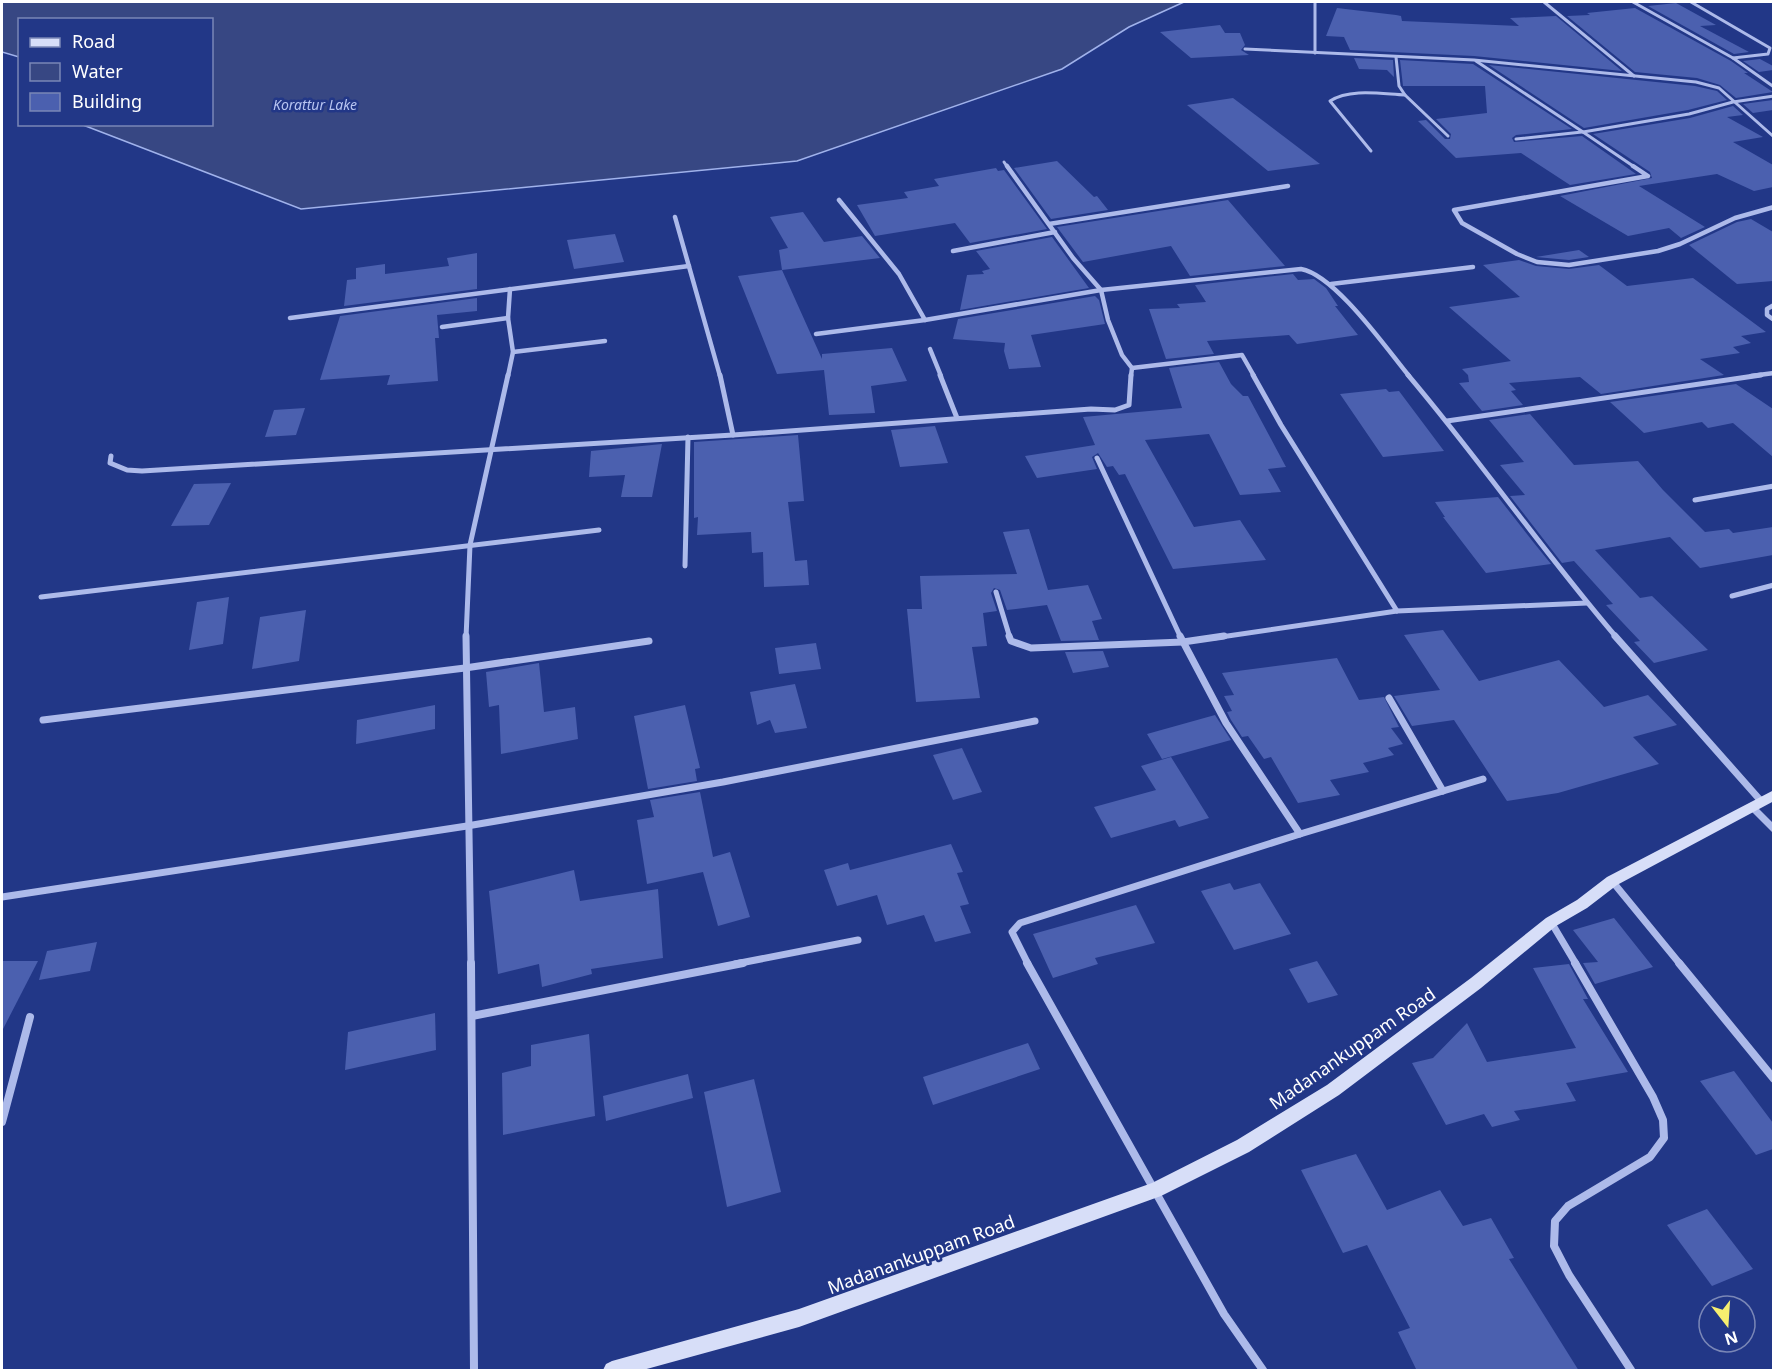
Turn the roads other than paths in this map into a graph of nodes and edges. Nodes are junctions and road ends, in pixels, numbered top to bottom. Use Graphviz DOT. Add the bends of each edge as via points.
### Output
graph roads {
  1 [pos="1315,2"];
  2 [pos="1544,2"];
  3 [pos="1633,2"];
  4 [pos="1691,2"];
  5 [pos="1772,49"];
  6 [pos="1245,50"];
  7 [pos="1315,53"];
  8 [pos="1396,57"];
  9 [pos="1733,58"];
  10 [pos="1474,60"];
  11 [pos="1635,77"];
  12 [pos="1773,87"];
  13 [pos="1405,95"];
  14 [pos="1773,96"];
  15 [pos="1733,102"];
  16 [pos="1583,132"];
  17 [pos="1448,136"];
  18 [pos="1773,137"];
  19 [pos="1516,140"];
  20 [pos="1371,151"];
  21 [pos="1004,162"];
  22 [pos="1288,186"];
  23 [pos="839,200"];
  24 [pos="1773,207"];
  25 [pos="675,217"];
  26 [pos="1049,224"];
  27 [pos="1055,232"];
  28 [pos="952,251"];
  29 [pos="689,266"];
  30 [pos="1473,267"];
  31 [pos="1331,284"];
  32 [pos="510,289"];
  33 [pos="1101,290"];
  34 [pos="1773,304"];
  35 [pos="290,318"];
  36 [pos="508,318"];
  37 [pos="925,320"];
  38 [pos="1773,320"];
  39 [pos="442,327"];
  40 [pos="816,334"];
  41 [pos="605,341"];
  42 [pos="930,349"];
  43 [pos="513,352"];
  44 [pos="1132,368"];
  45 [pos="1773,373"];
  46 [pos="957,418"];
  47 [pos="1447,421"];
  48 [pos="733,435"];
  49 [pos="688,437"];
  50 [pos="492,449"];
  51 [pos="111,456"];
  52 [pos="1097,458"];
  53 [pos="1773,486"];
  54 [pos="1695,500"];
  55 [pos="599,530"];
  56 [pos="470,545"];
  57 [pos="685,566"];
  58 [pos="1773,585"];
  59 [pos="996,592"];
  60 [pos="1732,596"];
  61 [pos="41,597"];
  62 [pos="1587,603"];
  63 [pos="1397,611"];
  64 [pos="650,641"];
  65 [pos="1183,642"];
  66 [pos="465,668"];
  67 [pos="1389,698"];
  68 [pos="43,720"];
  69 [pos="1035,721"];
  70 [pos="1483,779"];
  71 [pos="1443,791"];
  72 [pos="1762,801"];
  73 [pos="467,826"];
  74 [pos="1773,829"];
  75 [pos="1299,834"];
  76 [pos="1612,881"];
  77 [pos="2,897"];
  78 [pos="1551,922"];
  79 [pos="858,940"];
  80 [pos="472,1016"];
  81 [pos="30,1017"];
  82 [pos="1773,1078"];
  83 [pos="2,1122"];
  84 [pos="1155,1190"];
  85 [pos="474,1371"];
  86 [pos="612,1371"];
  87 [pos="1263,1371"];
  88 [pos="1631,1371"];
  1 -- 7 [label="street"];
  2 -- 11 [label="street"];
  3 -- 9 [label="street"];
  4 -- 5 [label="street"];
  5 -- 9 [label="street" via="1768,54"];
  6 -- 7 [label="street"];
  7 -- 8 [label="street"];
  8 -- 10 [label="street"];
  8 -- 13 [label="street" via="1399,86"];
  9 -- 12 [label="street"];
  10 -- 11 [label="street"];
  10 -- 16 [label="street"];
  11 -- 15 [label="street" via="1696,82 1719,88"];
  13 -- 17 [label="street"];
  13 -- 20 [label="street" via="1334,96 1330,101"];
  14 -- 15 [label="street"];
  15 -- 16 [label="street" via="1689,114"];
  15 -- 18 [label="street"];
  16 -- 19 [label="street"];
  16 -- 24 [label="street" via="1648,176 1463,207 1454,210 1455,215 1462,223 1517,254 1537,262 1569,265 1658,251 1735,218"];
  21 -- 26 [label="street"];
  22 -- 26 [label="street"];
  23 -- 37 [label="street" via="898,274"];
  25 -- 29 [label="street"];
  26 -- 27 [label="street"];
  27 -- 28 [label="street"];
  27 -- 33 [label="street"];
  29 -- 32 [label="street"];
  29 -- 48 [label="street" via="717,361"];
  30 -- 31 [label="street"];
  31 -- 33 [label="street" via="1312,271 1301,269"];
  31 -- 47 [label="street"];
  32 -- 35 [label="street"];
  32 -- 36 [label="street"];
  33 -- 37 [label="street"];
  33 -- 44 [label="street" via="1111,328"];
  34 -- 38 [label="street" via="1767,309"];
  36 -- 39 [label="street"];
  36 -- 43 [label="street"];
  37 -- 40 [label="street"];
  41 -- 43 [label="street"];
  42 -- 46 [label="street"];
  43 -- 50 [label="street"];
  44 -- 46 [label="street" via="1129,405 1115,410"];
  44 -- 63 [label="street" via="1242,355"];
  45 -- 47 [label="street"];
  46 -- 48 [label="street"];
  47 -- 62 [label="street"];
  48 -- 49 [label="street"];
  49 -- 50 [label="street"];
  49 -- 57 [label="street"];
  50 -- 51 [label="street" via="142,471 116,466 110,463"];
  50 -- 56 [label="street"];
  52 -- 65 [label="street"];
  53 -- 54 [label="street"];
  55 -- 56 [label="street"];
  56 -- 61 [label="street"];
  56 -- 66 [label="street"];
  58 -- 60 [label="street"];
  59 -- 65 [label="street" via="1011,641 1031,648"];
  62 -- 63 [label="street"];
  62 -- 72 [label="street"];
  63 -- 65 [label="street"];
  64 -- 66 [label="street"];
  65 -- 75 [label="street" via="1226,723"];
  66 -- 68 [label="street"];
  66 -- 73 [label="street"];
  67 -- 71 [label="street"];
  69 -- 73 [label="street" via="723,782"];
  70 -- 71 [label="street"];
  71 -- 75 [label="street"];
  72 -- 74 [label="street"];
  72 -- 76 [label="main road, Madanankuppam Road"];
  73 -- 77 [label="street"];
  73 -- 80 [label="street"];
  75 -- 84 [label="street" via="1020,923 1012,932"];
  76 -- 78 [label="main road, Madanankuppam Road"];
  76 -- 82 [label="street"];
  78 -- 84 [label="main road, Madanankuppam Road" via="1333,1090 1243,1146"];
  78 -- 88 [label="street" via="1663,1120 1664,1138 1650,1157 1568,1206 1555,1221 1554,1246"];
  79 -- 80 [label="street"];
  80 -- 85 [label="street"];
  81 -- 83 [label="street"];
  84 -- 86 [label="main road, Madanankuppam Road" via="799,1318"];
  84 -- 87 [label="street" via="1224,1314"];
}
